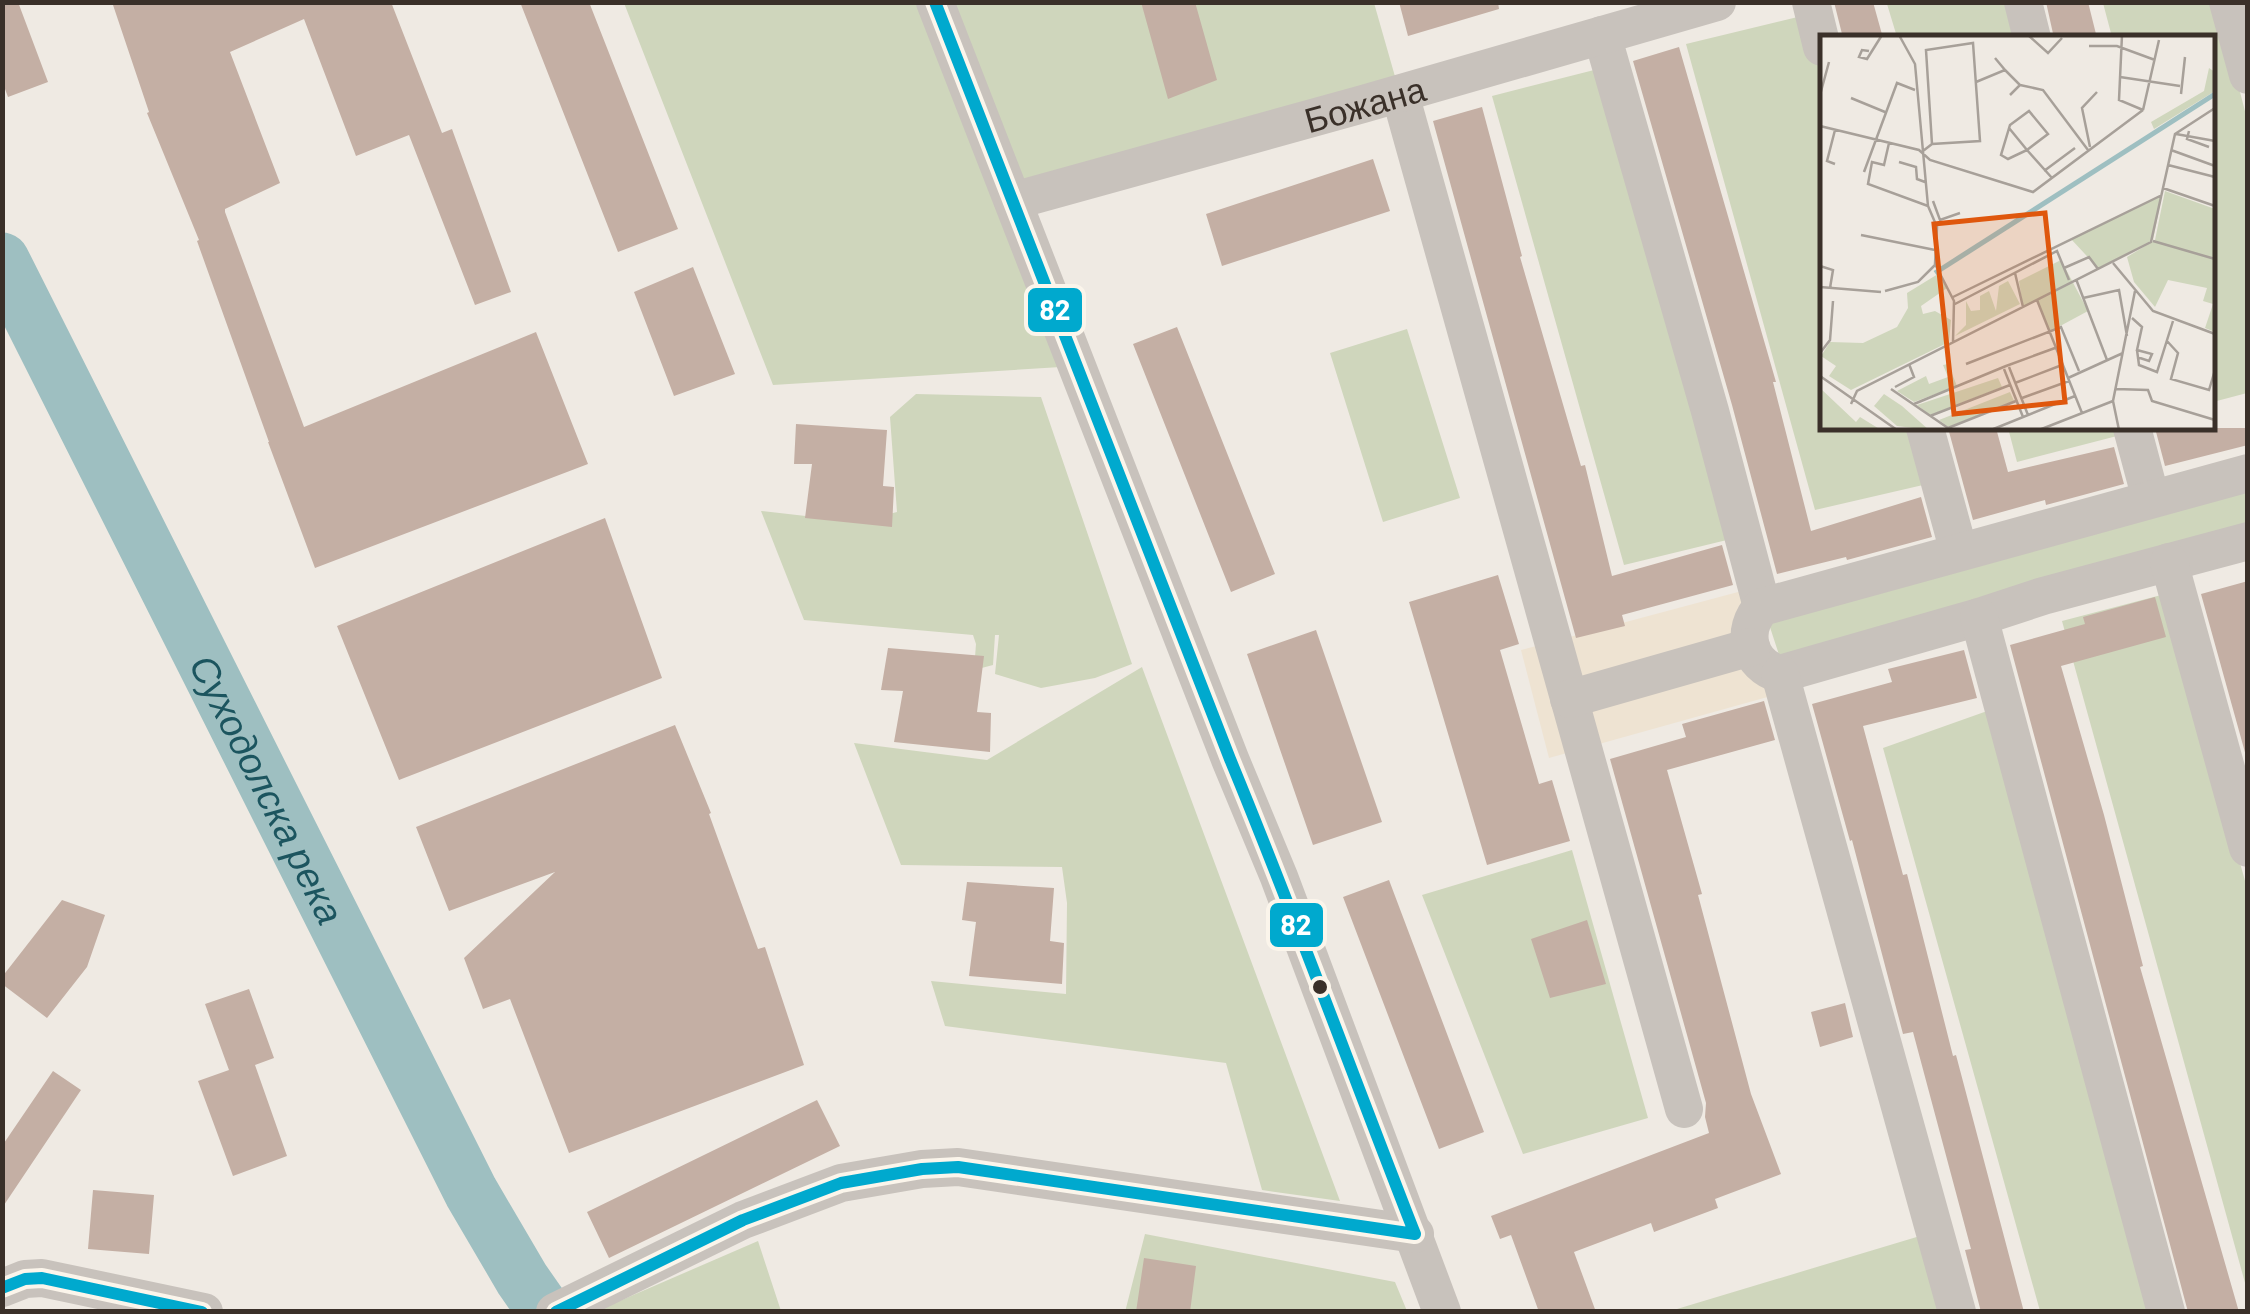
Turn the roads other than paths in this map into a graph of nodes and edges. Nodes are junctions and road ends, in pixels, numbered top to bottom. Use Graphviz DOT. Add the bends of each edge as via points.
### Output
graph roads {
  1 [pos="936,2"];
  2 [pos="1717,2"];
  3 [pos="1811,2"];
  4 [pos="2023,2"];
  5 [pos="2228,2"];
  6 [pos="1602,35"];
  7 [pos="2031,35"];
  8 [pos="1820,39"];
  9 [pos="2248,75"];
  10 [pos="1400,94"];
  11 [pos="1013,201"];
  12 [pos="1925,430"];
  13 [pos="2133,430"];
  14 [pos="2248,473"];
  15 [pos="2151,499"];
  16 [pos="2248,541"];
  17 [pos="1960,552"];
  18 [pos="2168,562"];
  19 [pos="1762,607"];
  20 [pos="1979,617"];
  21 [pos="1751,647"];
  22 [pos="1780,674"];
  23 [pos="1570,699"];
  24 [pos="2248,848"];
  25 [pos="1684,1109"];
  26 [pos="1415,1234"];
  27 [pos="10,1274"];
  28 [pos="569,1304"];
  29 [pos="204,1312"];
  30 [pos="1442,1312"];
  31 [pos="1958,1312"];
  32 [pos="2166,1312"];
  1 -- 11 [label="street"];
  2 -- 6 [label="street, Божана"];
  3 -- 8 [label="street"];
  4 -- 7 [label="street"];
  5 -- 9 [label="street"];
  6 -- 10 [label="street, Божана"];
  6 -- 19 [label="street"];
  10 -- 11 [label="street, Божана"];
  10 -- 23 [label="street"];
  11 -- 26 [label="street"];
  12 -- 17 [label="street"];
  13 -- 15 [label="street"];
  14 -- 15 [label="street"];
  15 -- 17 [label="street"];
  16 -- 18 [label="street"];
  17 -- 19 [label="street"];
  18 -- 20 [label="street"];
  18 -- 24 [label="street"];
  19 -- 21 [label="street" via="1752,618"];
  20 -- 22 [label="street"];
  20 -- 32 [label="street"];
  21 -- 22 [label="street" via="1758,663"];
  21 -- 23 [label="street"];
  22 -- 31 [label="street"];
  23 -- 25 [label="street"];
  26 -- 28 [label="street" via="958,1167 842,1183 743,1220"];
  26 -- 30 [label="street"];
  27 -- 29 [label="street"];
}
